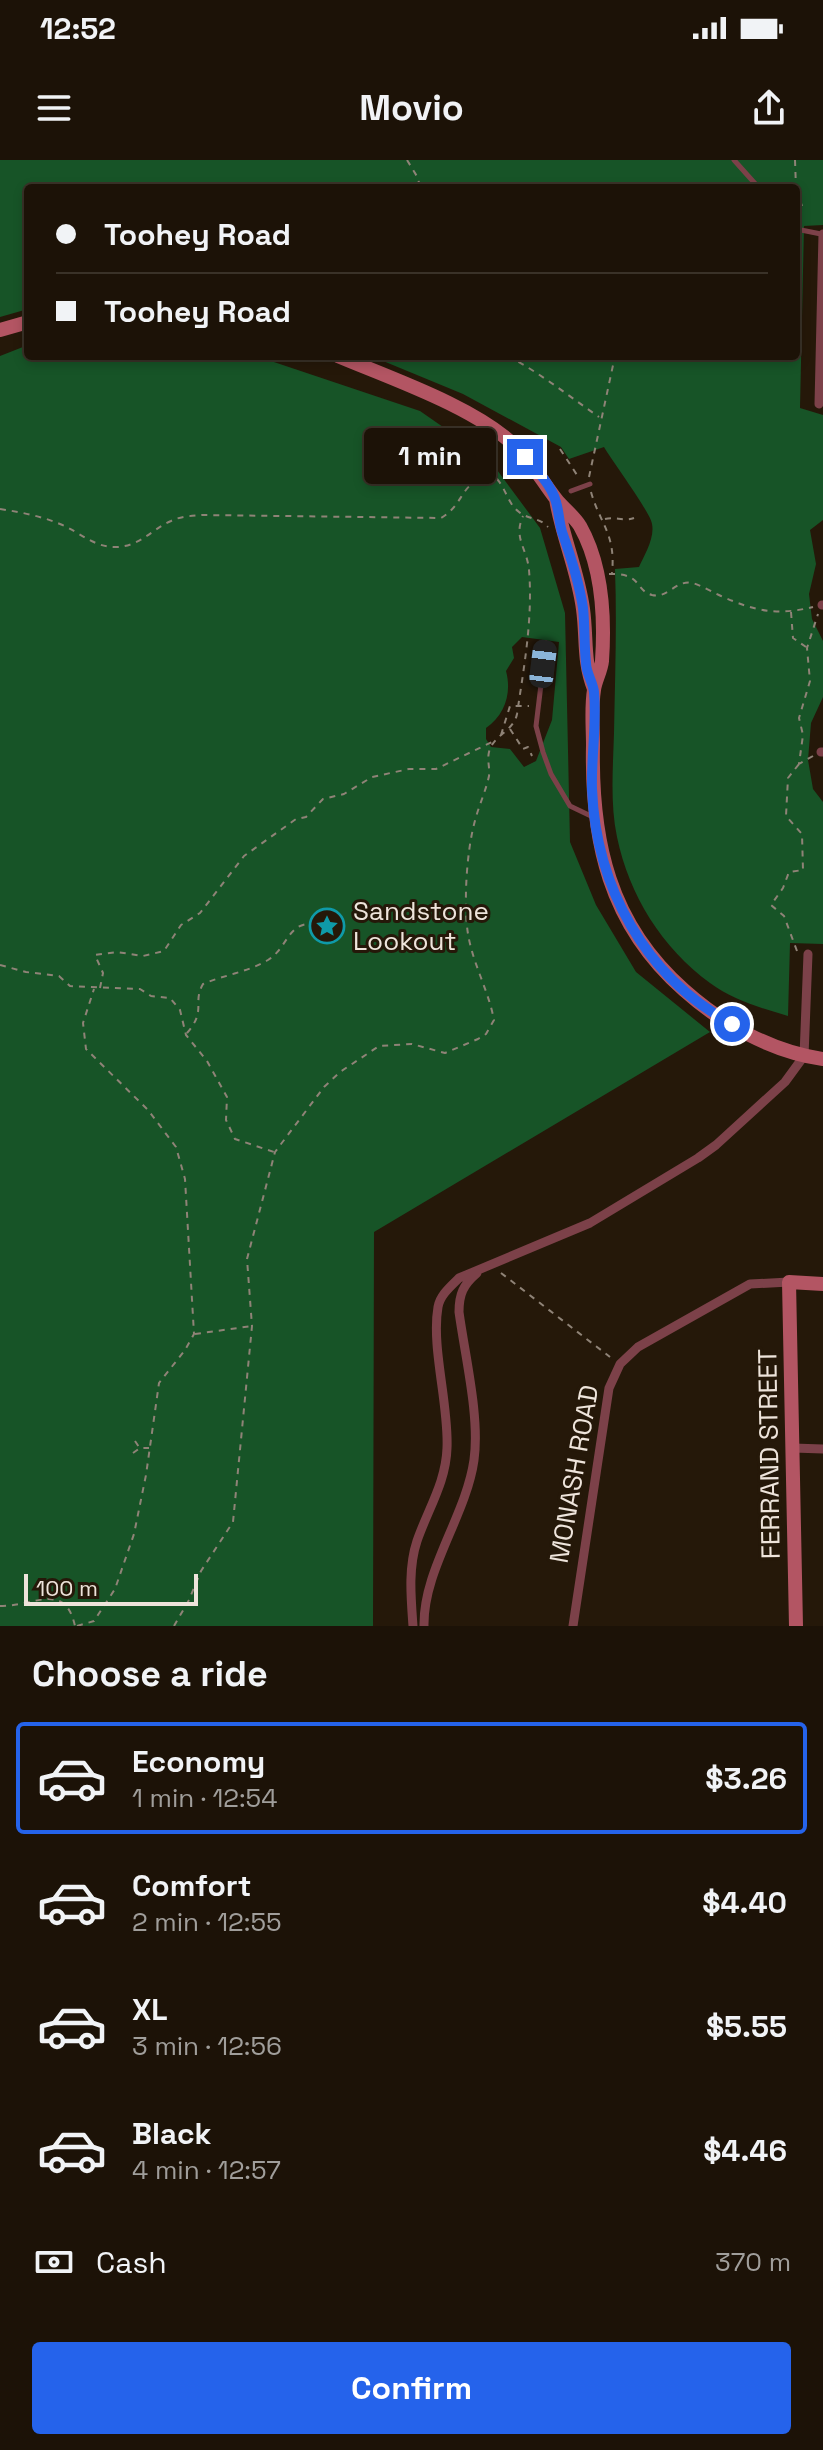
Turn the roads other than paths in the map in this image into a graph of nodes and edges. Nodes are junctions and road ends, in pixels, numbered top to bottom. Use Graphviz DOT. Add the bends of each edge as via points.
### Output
graph roads {
  1 [pos="734,160"];
  2 [pos="755,184"];
  3 [pos="819,234"];
  4 [pos="24,323"];
  5 [pos="0,330"];
  6 [pos="347,360"];
  7 [pos="819,404"];
  8 [pos="590,484"];
  9 [pos="571,491"];
  10 [pos="556,498"];
  11 [pos="546,643"];
  12 [pos="594,689"];
  13 [pos="594,817"];
  14 [pos="808,957"];
  15 [pos="804,1056"];
  16 [pos="823,1059"];
  17 [pos="485,1266"];
  18 [pos="789,1282"];
  19 [pos="823,1284"];
  20 [pos="793,1448"];
  21 [pos="823,1449"];
  22 [pos="413,1626"];
  23 [pos="424,1626"];
  24 [pos="573,1626"];
  25 [pos="796,1626"];
  1 -- 2 [label="lane"];
  3 -- 7 [label="street"];
  4 -- 5 [label="main road"];
  6 -- 10 [label="main road" via="435,397 514,444"];
  8 -- 9 [label="lane"];
  10 -- 12 [label="main road" via="575,568 586,667"];
  10 -- 12 [label="main road" via="579,524 598,575 602,664"];
  11 -- 13 [label="lane" via="536,726 543,752 570,806"];
  12 -- 13 [label="main road"];
  13 -- 15 [label="main road" via="620,910 671,979 707,1011"];
  14 -- 15 [label="street"];
  15 -- 16 [label="main road"];
  15 -- 17 [label="street" via="785,1082 698,1158 590,1223"];
  17 -- 22 [label="street" via="459,1278 438,1305 447,1446 444,1475 411,1571"];
  17 -- 23 [label="street" via="459,1296 475,1434 473,1461 431,1586"];
  18 -- 19 [label="main road, MONASH ROAD"];
  18 -- 20 [label="main road, FERRAND STREET"];
  18 -- 24 [label="street, MONASH ROAD" via="750,1284 638,1347 620,1364 609,1388"];
  20 -- 21 [label="street"];
  20 -- 25 [label="main road, FERRAND STREET"];
}
